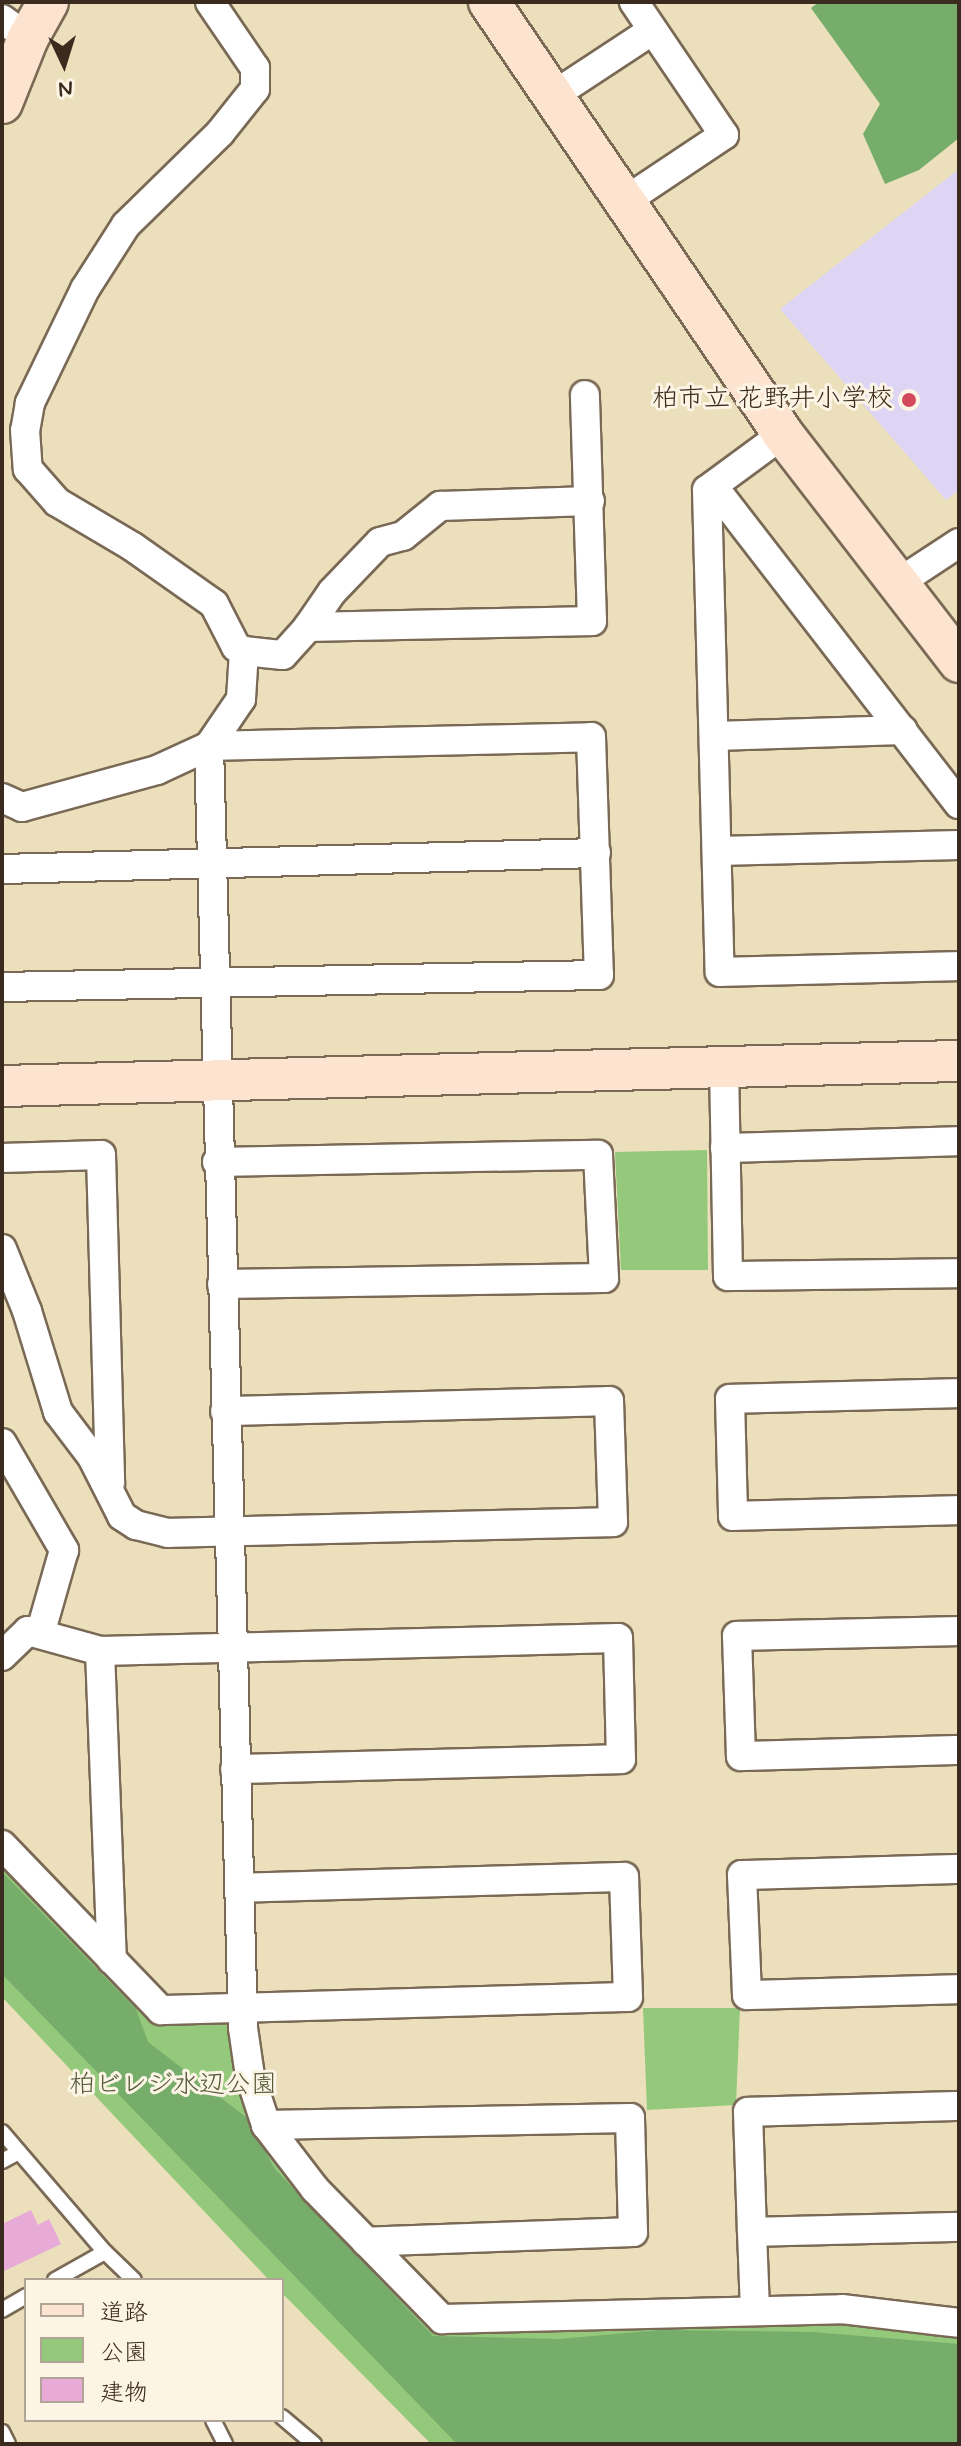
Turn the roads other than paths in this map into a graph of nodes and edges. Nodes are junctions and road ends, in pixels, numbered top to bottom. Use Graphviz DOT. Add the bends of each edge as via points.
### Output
graph roads {
  1 [pos="48,2"];
  2 [pos="210,2"];
  3 [pos="489,2"];
  4 [pos="634,2"];
  5 [pos="15,29"];
  6 [pos="653,30"];
  7 [pos="554,95"];
  8 [pos="2,103"];
  9 [pos="625,201"];
  10 [pos="585,395"];
  11 [pos="783,434"];
  12 [pos="713,486"];
  13 [pos="590,501"];
  14 [pos="959,543"];
  15 [pos="898,583"];
  16 [pos="308,627"];
  17 [pos="244,651"];
  18 [pos="959,662"];
  19 [pos="903,730"];
  20 [pos="715,736"];
  21 [pos="209,746"];
  22 [pos="2,798"];
  23 [pos="959,804"];
  24 [pos="959,845"];
  25 [pos="717,851"];
  26 [pos="596,853"];
  27 [pos="211,864"];
  28 [pos="2,869"];
  29 [pos="959,966"];
  30 [pos="214,983"];
  31 [pos="2,987"];
  32 [pos="959,1061"];
  33 [pos="724,1066"];
  34 [pos="215,1080"];
  35 [pos="2,1086"];
  36 [pos="959,1141"];
  37 [pos="725,1148"];
  38 [pos="2,1158"];
  39 [pos="217,1162"];
  40 [pos="2,1249"];
  41 [pos="959,1273"];
  42 [pos="222,1284"];
  43 [pos="959,1393"];
  44 [pos="225,1411"];
  45 [pos="2,1443"];
  46 [pos="110,1492"];
  47 [pos="959,1510"];
  48 [pos="228,1530"];
  49 [pos="959,1631"];
  50 [pos="40,1634"];
  51 [pos="232,1649"];
  52 [pos="100,1651"];
  53 [pos="2,1656"];
  54 [pos="959,1750"];
  55 [pos="235,1769"];
  56 [pos="2,1845"];
  57 [pos="959,1869"];
  58 [pos="239,1888"];
  59 [pos="112,1960"];
  60 [pos="959,1989"];
  61 [pos="242,2007"];
  62 [pos="959,2106"];
  63 [pos="266,2125"];
  64 [pos="2,2132"];
  65 [pos="19,2152"];
  66 [pos="2,2161"];
  67 [pos="959,2227"];
  68 [pos="752,2232"];
  69 [pos="366,2242"];
  70 [pos="105,2252"];
  71 [pos="59,2278"];
  72 [pos="132,2278"];
  73 [pos="24,2297"];
  74 [pos="2,2310"];
  75 [pos="755,2311"];
  76 [pos="959,2323"];
  77 [pos="284,2419"];
  78 [pos="214,2422"];
  79 [pos="2,2432"];
  80 [pos="8,2444"];
  81 [pos="225,2444"];
  82 [pos="314,2444"];
  1 -- 5 [label="street"];
  2 -- 17 [label="street" via="255,68 255,89 220,133 126,225 85,289 38,384 25,430 28,469 57,502 214,604 236,647"];
  3 -- 7 [label="street"];
  4 -- 6 [label="street"];
  5 -- 8 [label="street"];
  6 -- 7 [label="street"];
  6 -- 9 [label="street" via="724,135"];
  7 -- 9 [label="street"];
  9 -- 11 [label="street"];
  10 -- 13 [label="street"];
  11 -- 12 [label="street"];
  11 -- 15 [label="street"];
  12 -- 19 [label="street"];
  12 -- 20 [label="street" via="707,490"];
  13 -- 16 [label="street" via="440,506 403,536 380,542 332,592"];
  13 -- 16 [label="street" via="592,621"];
  14 -- 15 [label="street"];
  15 -- 18 [label="street"];
  16 -- 17 [label="street" via="283,655"];
  17 -- 21 [label="street" via="241,699"];
  19 -- 20 [label="street"];
  19 -- 23 [label="street"];
  20 -- 25 [label="street"];
  21 -- 22 [label="street" via="157,770 22,807"];
  21 -- 26 [label="street" via="591,737"];
  21 -- 27 [label="street"];
  24 -- 25 [label="street"];
  25 -- 29 [label="street" via="720,972"];
  26 -- 27 [label="street"];
  26 -- 30 [label="street" via="599,975"];
  27 -- 28 [label="street"];
  27 -- 30 [label="street"];
  30 -- 31 [label="street"];
  30 -- 34 [label="street"];
  32 -- 33 [label="street"];
  33 -- 34 [label="street"];
  33 -- 37 [label="street"];
  34 -- 35 [label="street"];
  34 -- 39 [label="street"];
  36 -- 37 [label="street"];
  37 -- 41 [label="street" via="728,1276"];
  38 -- 46 [label="street" via="101,1155"];
  39 -- 42 [label="street"];
  39 -- 42 [label="street" via="598,1155 604,1278"];
  40 -- 46 [label="street" via="58,1412"];
  42 -- 44 [label="street"];
  43 -- 47 [label="street" via="730,1399 733,1516"];
  44 -- 48 [label="street"];
  44 -- 48 [label="street" via="609,1401 613,1522"];
  45 -- 50 [label="street" via="64,1550"];
  46 -- 48 [label="street" via="122,1516 136,1525 168,1533"];
  48 -- 51 [label="street"];
  49 -- 54 [label="street" via="737,1636 741,1756"];
  50 -- 52 [label="street"];
  50 -- 53 [label="street" via="28,1631"];
  51 -- 52 [label="street"];
  51 -- 55 [label="street"];
  51 -- 55 [label="street" via="618,1638 621,1759"];
  52 -- 59 [label="street"];
  55 -- 58 [label="street"];
  56 -- 59 [label="street"];
  57 -- 60 [label="street" via="742,1875 747,1995"];
  58 -- 61 [label="street"];
  58 -- 61 [label="street" via="624,1877 628,1997"];
  59 -- 61 [label="street" via="161,2010"];
  61 -- 63 [label="street" via="250,2076"];
  62 -- 68 [label="street" via="748,2112"];
  63 -- 69 [label="street" via="290,2160"];
  63 -- 69 [label="street" via="630,2118 633,2232"];
  64 -- 65 [label="lane"];
  65 -- 66 [label="lane"];
  65 -- 70 [label="lane"];
  67 -- 68 [label="street"];
  68 -- 75 [label="street"];
  69 -- 75 [label="street" via="442,2319"];
  70 -- 71 [label="lane"];
  70 -- 72 [label="lane"];
  73 -- 74 [label="lane"];
  75 -- 76 [label="street" via="842,2309"];
  77 -- 82 [label="lane"];
  78 -- 81 [label="lane"];
  79 -- 80 [label="lane"];
}
